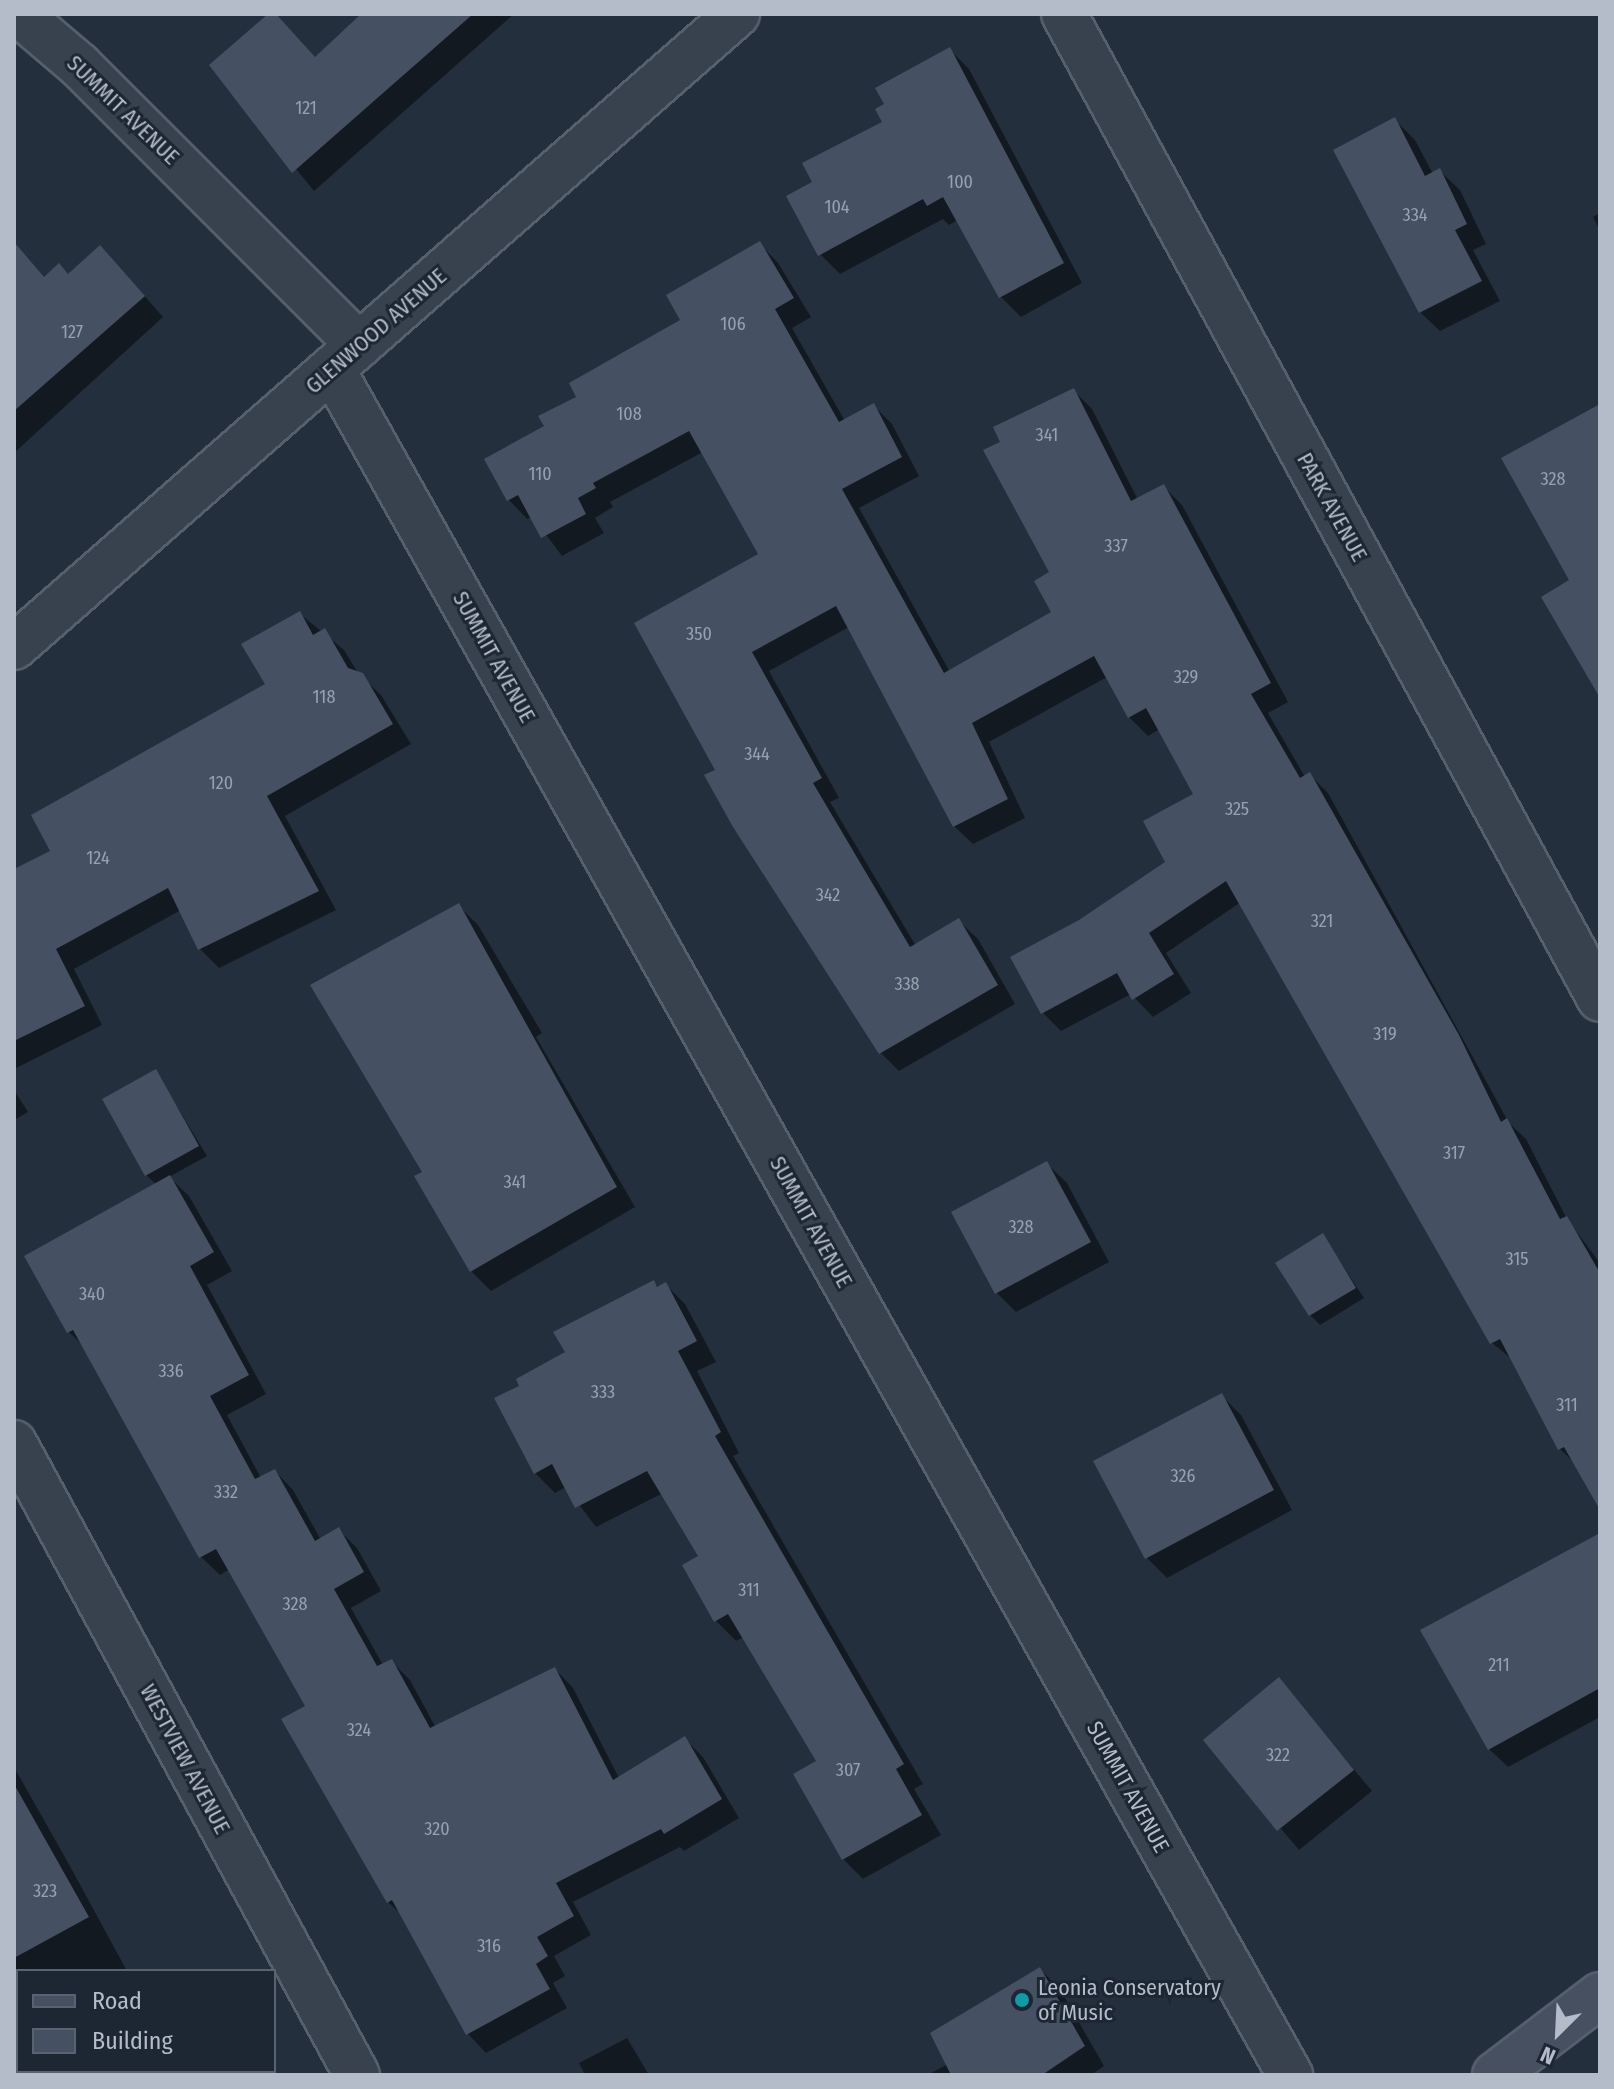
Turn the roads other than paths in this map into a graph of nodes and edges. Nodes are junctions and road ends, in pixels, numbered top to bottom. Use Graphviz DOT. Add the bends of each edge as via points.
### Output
graph roads {
  1 [pos="19,14"];
  2 [pos="737,14"];
  3 [pos="1064,14"];
  4 [pos="346,357"];
  5 [pos="14,647"];
  6 [pos="1600,999"];
  7 [pos="14,1443"];
  8 [pos="1600,1995"];
  9 [pos="357,2075"];
  10 [pos="1290,2075"];
  11 [pos="1495,2075"];
  1 -- 4 [label="street, SUMMIT AVENUE" via="79,65"];
  2 -- 4 [label="street, GLENWOOD AVENUE"];
  3 -- 6 [label="street, PARK AVENUE"];
  4 -- 5 [label="street, GLENWOOD AVENUE"];
  4 -- 10 [label="street, SUMMIT AVENUE"];
  7 -- 9 [label="street, WESTVIEW AVENUE"];
  8 -- 11 [label="main road"];
}
